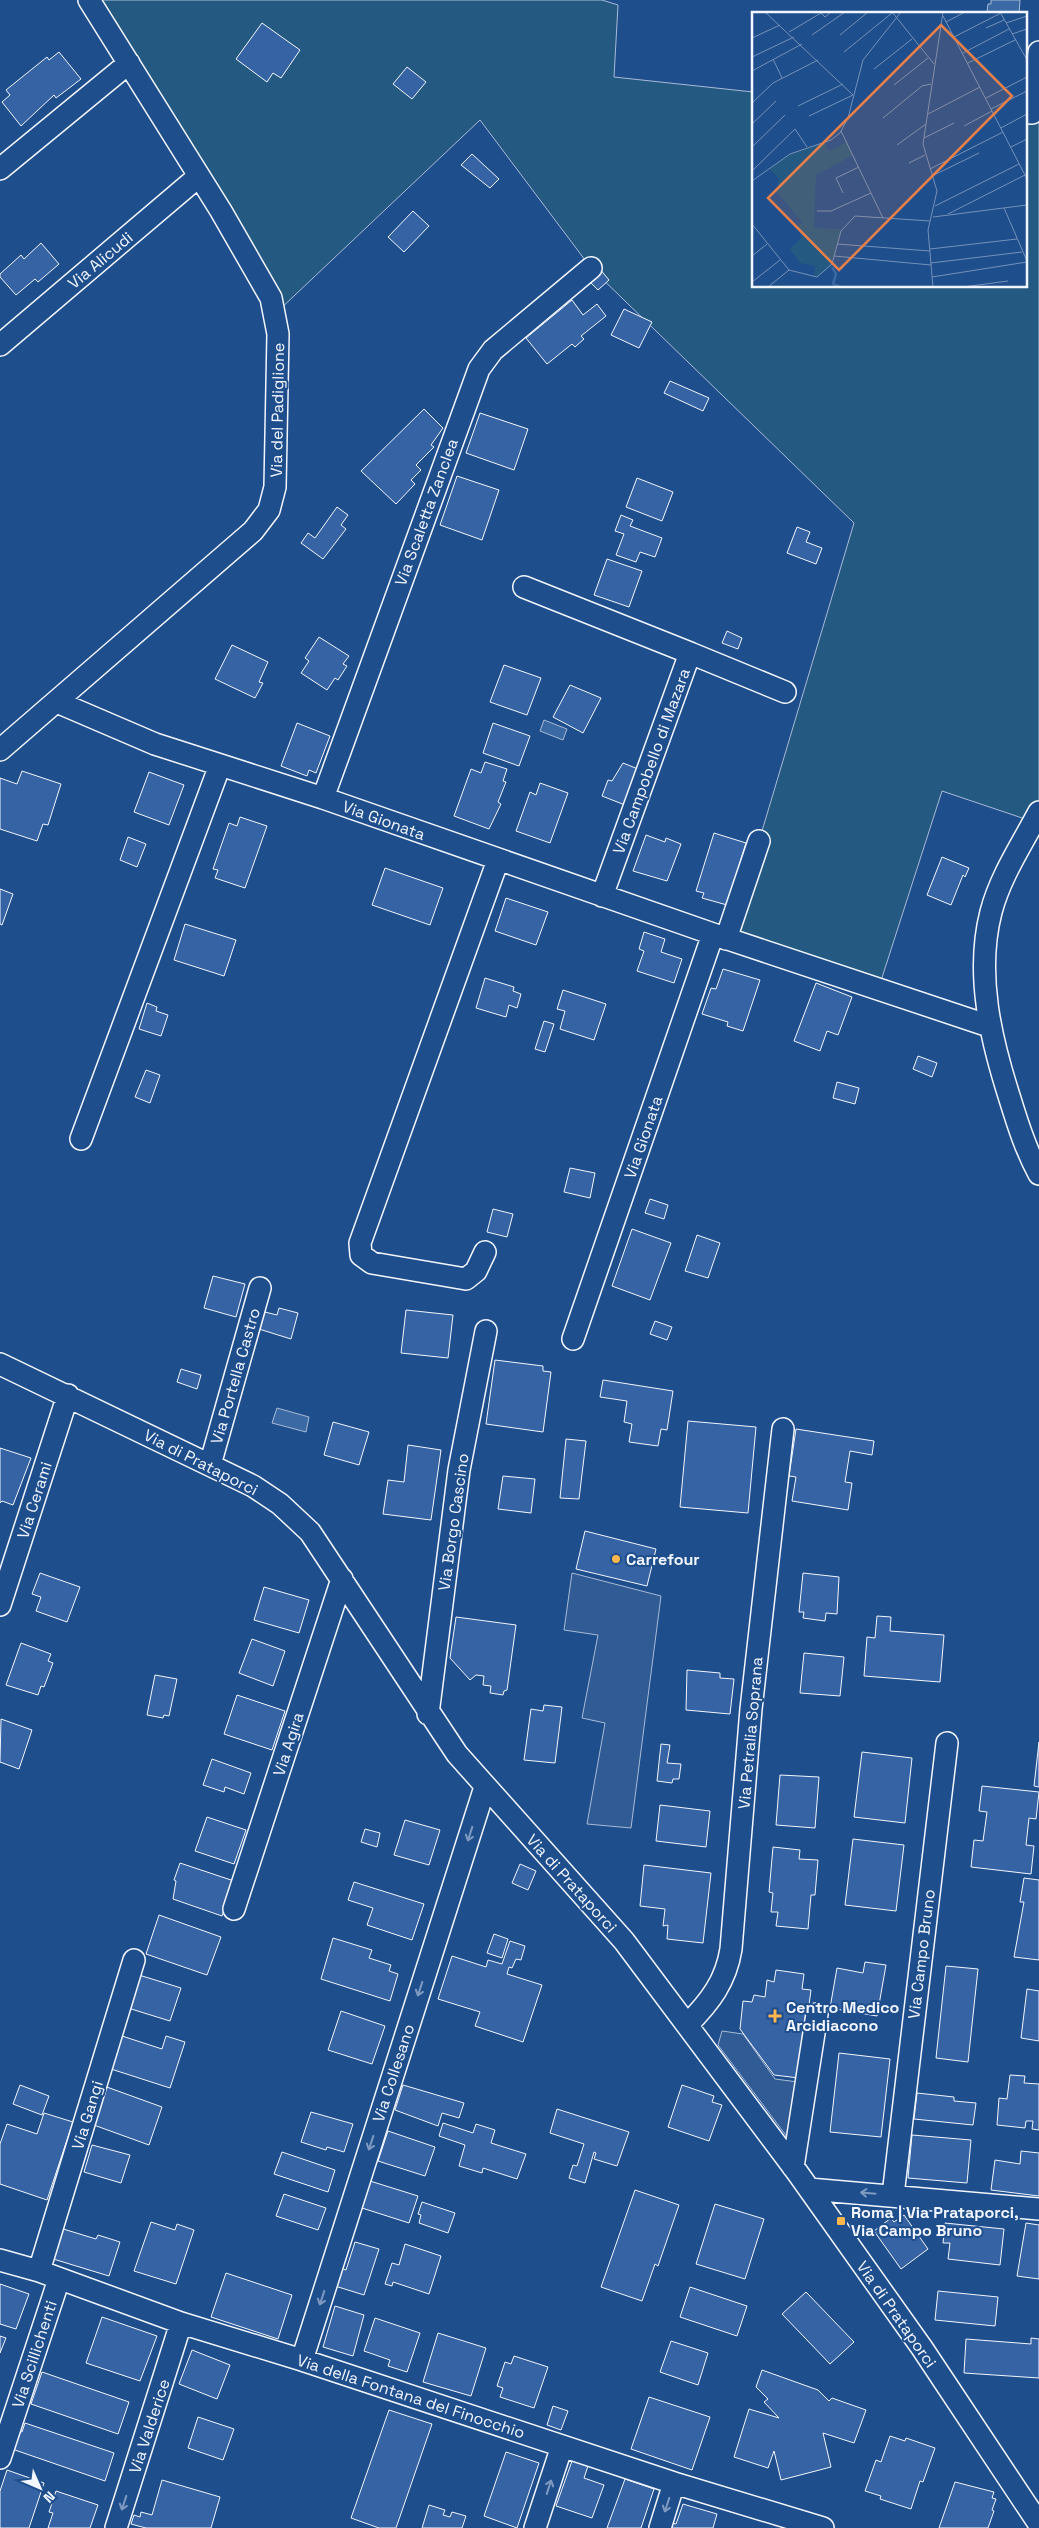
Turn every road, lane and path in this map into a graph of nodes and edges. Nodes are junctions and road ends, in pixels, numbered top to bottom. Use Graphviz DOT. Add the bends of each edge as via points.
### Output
graph roads {
  1 [pos="89,0"];
  2 [pos="1039,52"];
  3 [pos="129,62"];
  4 [pos="1026,112"];
  5 [pos="0,169"];
  6 [pos="199,176"];
  7 [pos="590,268"];
  8 [pos="0,345"];
  9 [pos="524,587"];
  10 [pos="690,653"];
  11 [pos="785,692"];
  12 [pos="57,702"];
  13 [pos="0,750"];
  14 [pos="220,765"];
  15 [pos="323,798"];
  16 [pos="1039,812"];
  17 [pos="759,841"];
  18 [pos="498,860"];
  19 [pos="602,896"];
  20 [pos="719,937"];
  21 [pos="989,1026"];
  22 [pos="81,1139"];
  23 [pos="1039,1174"];
  24 [pos="485,1252"];
  25 [pos="260,1288"];
  26 [pos="486,1332"];
  27 [pos="573,1339"];
  28 [pos="0,1364"];
  29 [pos="68,1395"];
  30 [pos="783,1429"];
  31 [pos="210,1465"];
  32 [pos="342,1579"];
  33 [pos="0,1606"];
  34 [pos="428,1714"];
  35 [pos="947,1744"];
  36 [pos="484,1787"];
  37 [pos="234,1909"];
  38 [pos="134,1960"];
  39 [pos="817,2014"];
  40 [pos="688,2025"];
  41 [pos="793,2167"];
  42 [pos="809,2189"];
  43 [pos="893,2195"];
  44 [pos="1039,2208"];
  45 [pos="0,2260"];
  46 [pos="39,2271"];
  47 [pos="59,2279"];
  48 [pos="181,2323"];
  49 [pos="302,2360"];
  50 [pos="562,2446"];
  51 [pos="0,2458"];
  52 [pos="674,2483"];
  53 [pos="1039,2524"];
  54 [pos="116,2528"];
  55 [pos="535,2528"];
  56 [pos="660,2528"];
  57 [pos="823,2528"];
  1 -- 3 [label="street, Via del Padiglione"];
  2 -- 4 [label="street" via="1032,113"];
  3 -- 5 [label="street"];
  3 -- 6 [label="street, Via del Padiglione"];
  6 -- 8 [label="street, Via Alicudi"];
  6 -- 12 [label="street, Via del Padiglione" via="264,284 276,313 275,487 272,503 253,532"];
  7 -- 15 [label="street, Via Scaletta Zanclea" via="498,346 479,369"];
  9 -- 10 [label="street, Via Campobello di Mazara"];
  10 -- 11 [label="street"];
  10 -- 19 [label="street, Via Campobello di Mazara"];
  12 -- 13 [label="street, Via del Padiglione"];
  12 -- 14 [label="street, Via Gionata" via="156,744"];
  14 -- 15 [label="street, Via Gionata"];
  14 -- 22 [label="street"];
  15 -- 18 [label="street, Via Gionata"];
  16 -- 21 [label="street" via="1005,876 989,920 986,952"];
  17 -- 20 [label="street"];
  18 -- 19 [label="street, Via Gionata"];
  18 -- 24 [label="street" via="360,1243 361,1255 372,1263 466,1279 476,1272"];
  19 -- 20 [label="street, Via Gionata"];
  20 -- 21 [label="street, Via Gionata"];
  20 -- 27 [label="street, Via Gionata"];
  21 -- 23 [label="street" via="1017,1121"];
  25 -- 31 [label="street, Via Portella Castro"];
  26 -- 34 [label="street, Via Borgo Cascino" via="459,1470"];
  28 -- 29 [label="street, Via di Prataporci"];
  29 -- 31 [label="street, Via di Prataporci"];
  29 -- 33 [label="street, Via Cerami"];
  30 -- 40 [label="street, Via Petralia Soprana" via="751,1710 731,1949 722,1983"];
  31 -- 32 [label="street, Via di Prataporci" via="254,1486 303,1524"];
  32 -- 34 [label="street, Via di Prataporci"];
  32 -- 37 [label="street, Via Agira"];
  34 -- 36 [label="street, Via di Prataporci"];
  35 -- 43 [label="street, Via Campo Bruno"];
  36 -- 40 [label="street, Via di Prataporci" via="616,1932"];
  36 -- 49 [label="street, Via Collesano, one-way"];
  38 -- 46 [label="street, Via Gangi"];
  39 -- 41 [label="street"];
  40 -- 41 [label="street, Via di Prataporci"];
  41 -- 42 [label="street, Via di Prataporci"];
  43 -- 42 [label="street, one-way"];
  42 -- 53 [label="street, Via di Prataporci" via="922,2348"];
  43 -- 44 [label="street"];
  45 -- 46 [label="street, Via della Fontana del Finocchio"];
  46 -- 47 [label="street, Via della Fontana del Finocchio"];
  47 -- 48 [label="street, Via della Fontana del Finocchio"];
  47 -- 51 [label="street, Via Scillichenti"];
  48 -- 49 [label="street, Via della Fontana del Finocchio"];
  48 -- 54 [label="street, Via Valderice, one-way"];
  49 -- 50 [label="street, Via della Fontana del Finocchio"];
  50 -- 52 [label="street, Via della Fontana del Finocchio"];
  55 -- 50 [label="street, one-way"];
  52 -- 56 [label="street, one-way"];
  52 -- 57 [label="street, Via della Fontana del Finocchio"];
}
